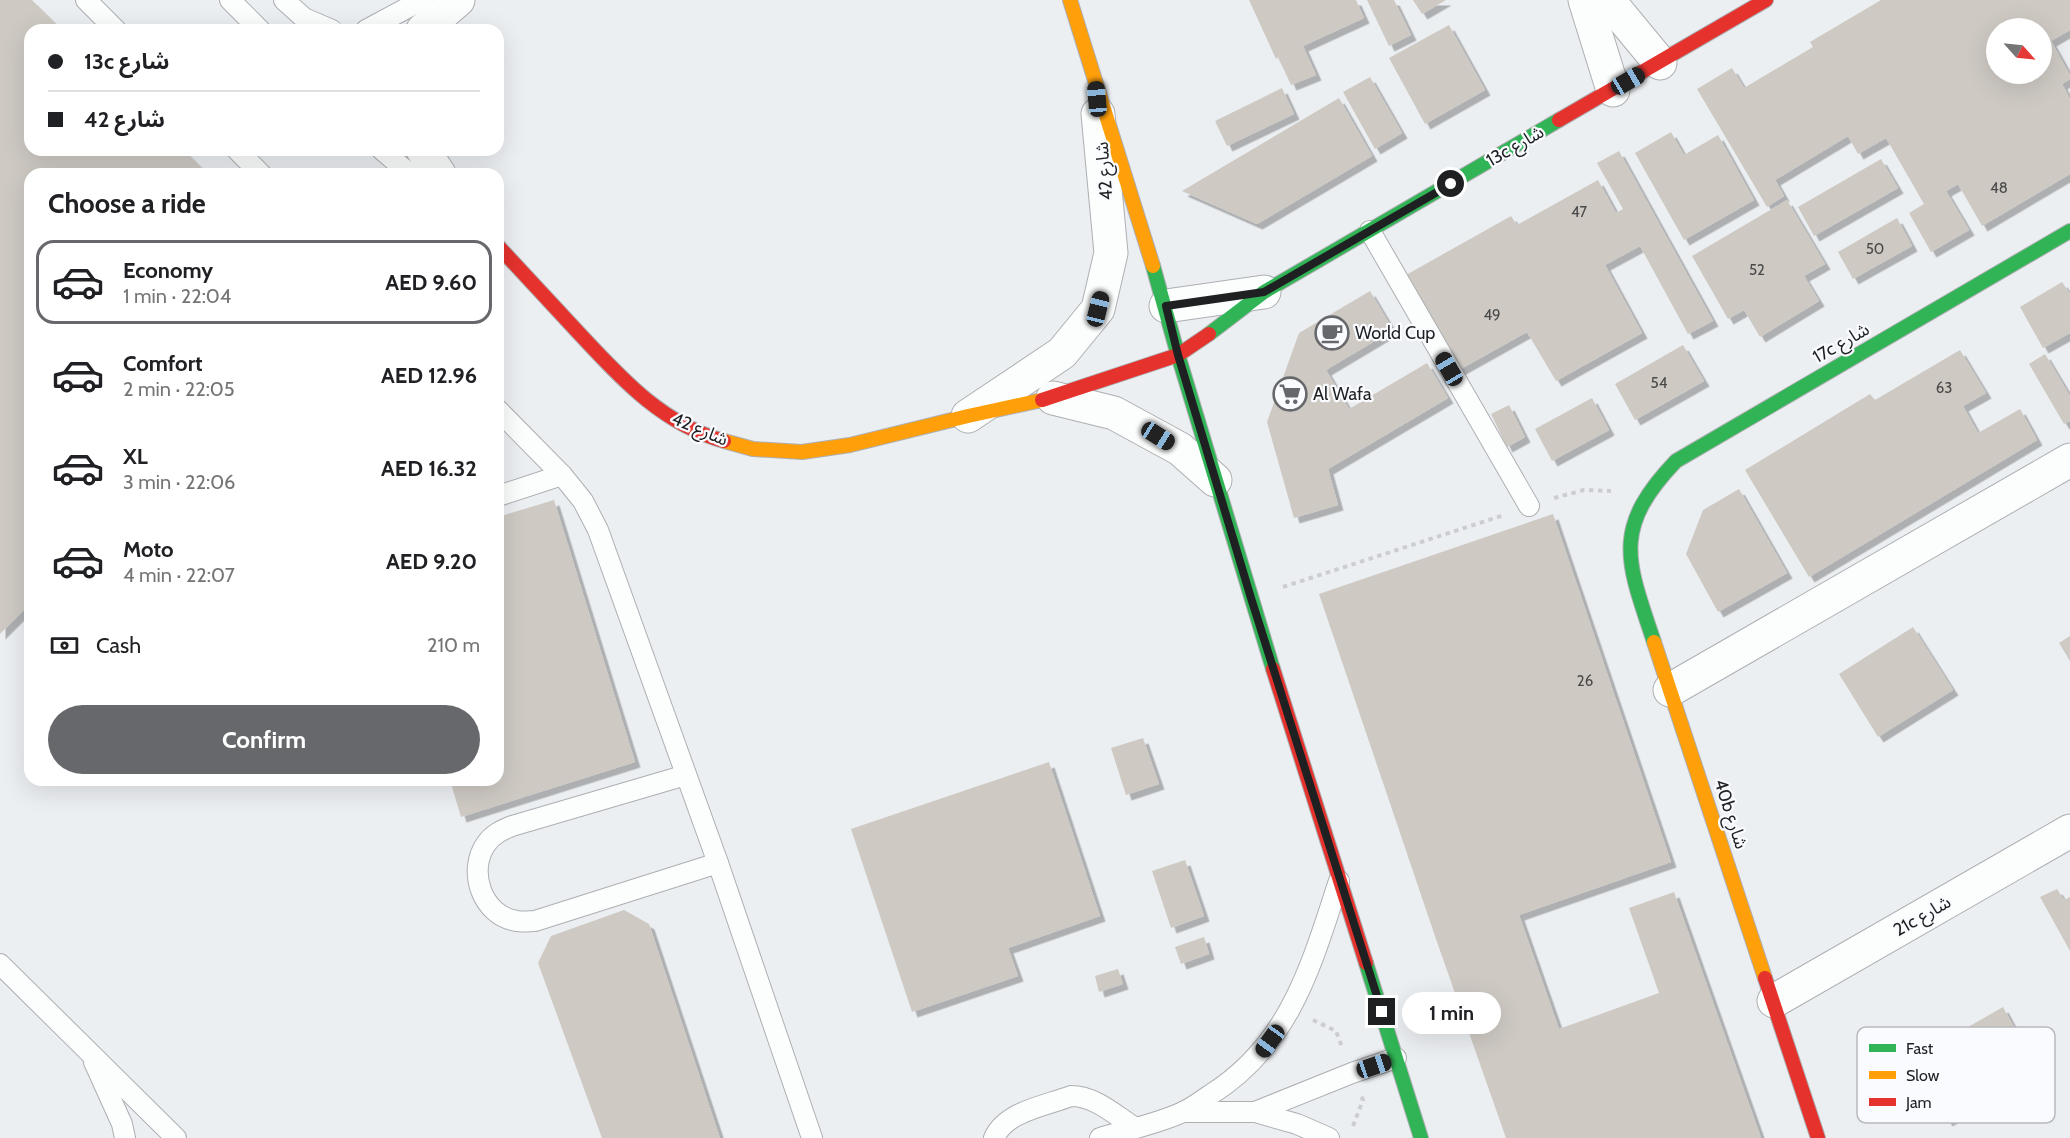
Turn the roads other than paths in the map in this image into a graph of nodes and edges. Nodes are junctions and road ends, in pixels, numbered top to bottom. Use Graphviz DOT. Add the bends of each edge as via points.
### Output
graph roads {
  1 [pos="86,0"];
  2 [pos="230,0"];
  3 [pos="284,0"];
  4 [pos="422,0"];
  5 [pos="458,0"];
  6 [pos="1070,0"];
  7 [pos="1585,0"];
  8 [pos="1608,0"];
  9 [pos="1767,0"];
  10 [pos="110,24"];
  11 [pos="254,24"];
  12 [pos="318,24"];
  13 [pos="377,24"];
  14 [pos="430,24"];
  15 [pos="1660,63"];
  16 [pos="1095,77"];
  17 [pos="1613,90"];
  18 [pos="243,156"];
  19 [pos="389,156"];
  20 [pos="255,168"];
  21 [pos="403,168"];
  22 [pos="1370,231"];
  23 [pos="2070,231"];
  24 [pos="504,252"];
  25 [pos="1264,292"];
  26 [pos="1166,306"];
  27 [pos="1178,355"];
  28 [pos="1053,398"];
  29 [pos="504,416"];
  30 [pos="968,416"];
  31 [pos="2070,460"];
  32 [pos="562,474"];
  33 [pos="1215,480"];
  34 [pos="504,494"];
  35 [pos="1642,500"];
  36 [pos="1529,506"];
  37 [pos="1670,690"];
  38 [pos="686,775"];
  39 [pos="2070,831"];
  40 [pos="718,863"];
  41 [pos="1340,876"];
  42 [pos="0,964"];
  43 [pos="1774,1001"];
  44 [pos="89,1052"];
  45 [pos="1396,1058"];
  46 [pos="1183,1112"];
  47 [pos="1255,1112"];
  48 [pos="1134,1128"];
  49 [pos="125,1138"];
  50 [pos="176,1138"];
  51 [pos="812,1138"];
  52 [pos="994,1138"];
  53 [pos="1100,1138"];
  54 [pos="1329,1138"];
  55 [pos="1421,1138"];
  56 [pos="1818,1138"];
  1 -- 10 [label="lane"];
  2 -- 11 [label="lane"];
  3 -- 12 [label="lane" via="304,18"];
  4 -- 13 [label="lane"];
  5 -- 14 [label="street"];
  6 -- 16 [label="street, شارع 42"];
  7 -- 17 [label="street"];
  8 -- 15 [label="street"];
  9 -- 15 [label="street, 13c شارع"];
  15 -- 17 [label="street, 13c شارع"];
  16 -- 26 [label="street, شارع 42"];
  16 -- 30 [label="street, شارع 42" via="1111,253 1098,309 1062,353"];
  17 -- 22 [label="street, 13c شارع"];
  18 -- 20 [label="lane"];
  19 -- 21 [label="lane"];
  22 -- 25 [label="street, 13c شارع"];
  22 -- 36 [label="lane"];
  23 -- 35 [label="street, 17c شارع" via="1676,461"];
  24 -- 30 [label="street, شارع 42" via="624,382 662,413 705,436 753,449 802,452 850,445"];
  25 -- 26 [label="street, 13c شارع"];
  25 -- 27 [label="street, 13c شارع"];
  26 -- 27 [label="street, شارع 42"];
  27 -- 28 [label="street, شارع 42"];
  27 -- 33 [label="street, شارع 42"];
  28 -- 30 [label="street, شارع 42"];
  28 -- 33 [label="street, شارع 42" via="1114,413 1180,449"];
  29 -- 32 [label="lane"];
  31 -- 37 [label="street"];
  32 -- 34 [label="lane"];
  32 -- 38 [label="lane" via="583,501 598,530"];
  33 -- 41 [label="street, شارع 42"];
  35 -- 37 [label="street, 40b شارع" via="1633,518 1630,561"];
  37 -- 43 [label="street, 40b شارع"];
  38 -- 40 [label="lane"];
  38 -- 40 [label="lane" via="497,832 478,859 476,878 491,908 504,918 536,921"];
  39 -- 43 [label="street, 21c شارع"];
  40 -- 51 [label="lane"];
  41 -- 45 [label="street, شارع 42"];
  41 -- 46 [label="lane" via="1309,968 1277,1031 1230,1083"];
  42 -- 44 [label="lane"];
  43 -- 56 [label="street, 40b شارع"];
  44 -- 49 [label="lane"];
  44 -- 50 [label="lane"];
  45 -- 47 [label="lane"];
  45 -- 55 [label="street, شارع 42"];
  46 -- 47 [label="lane"];
  46 -- 48 [label="lane"];
  47 -- 54 [label="lane"];
  48 -- 52 [label="lane" via="1093,1101 1071,1096 1013,1117"];
  48 -- 53 [label="lane"];
}
